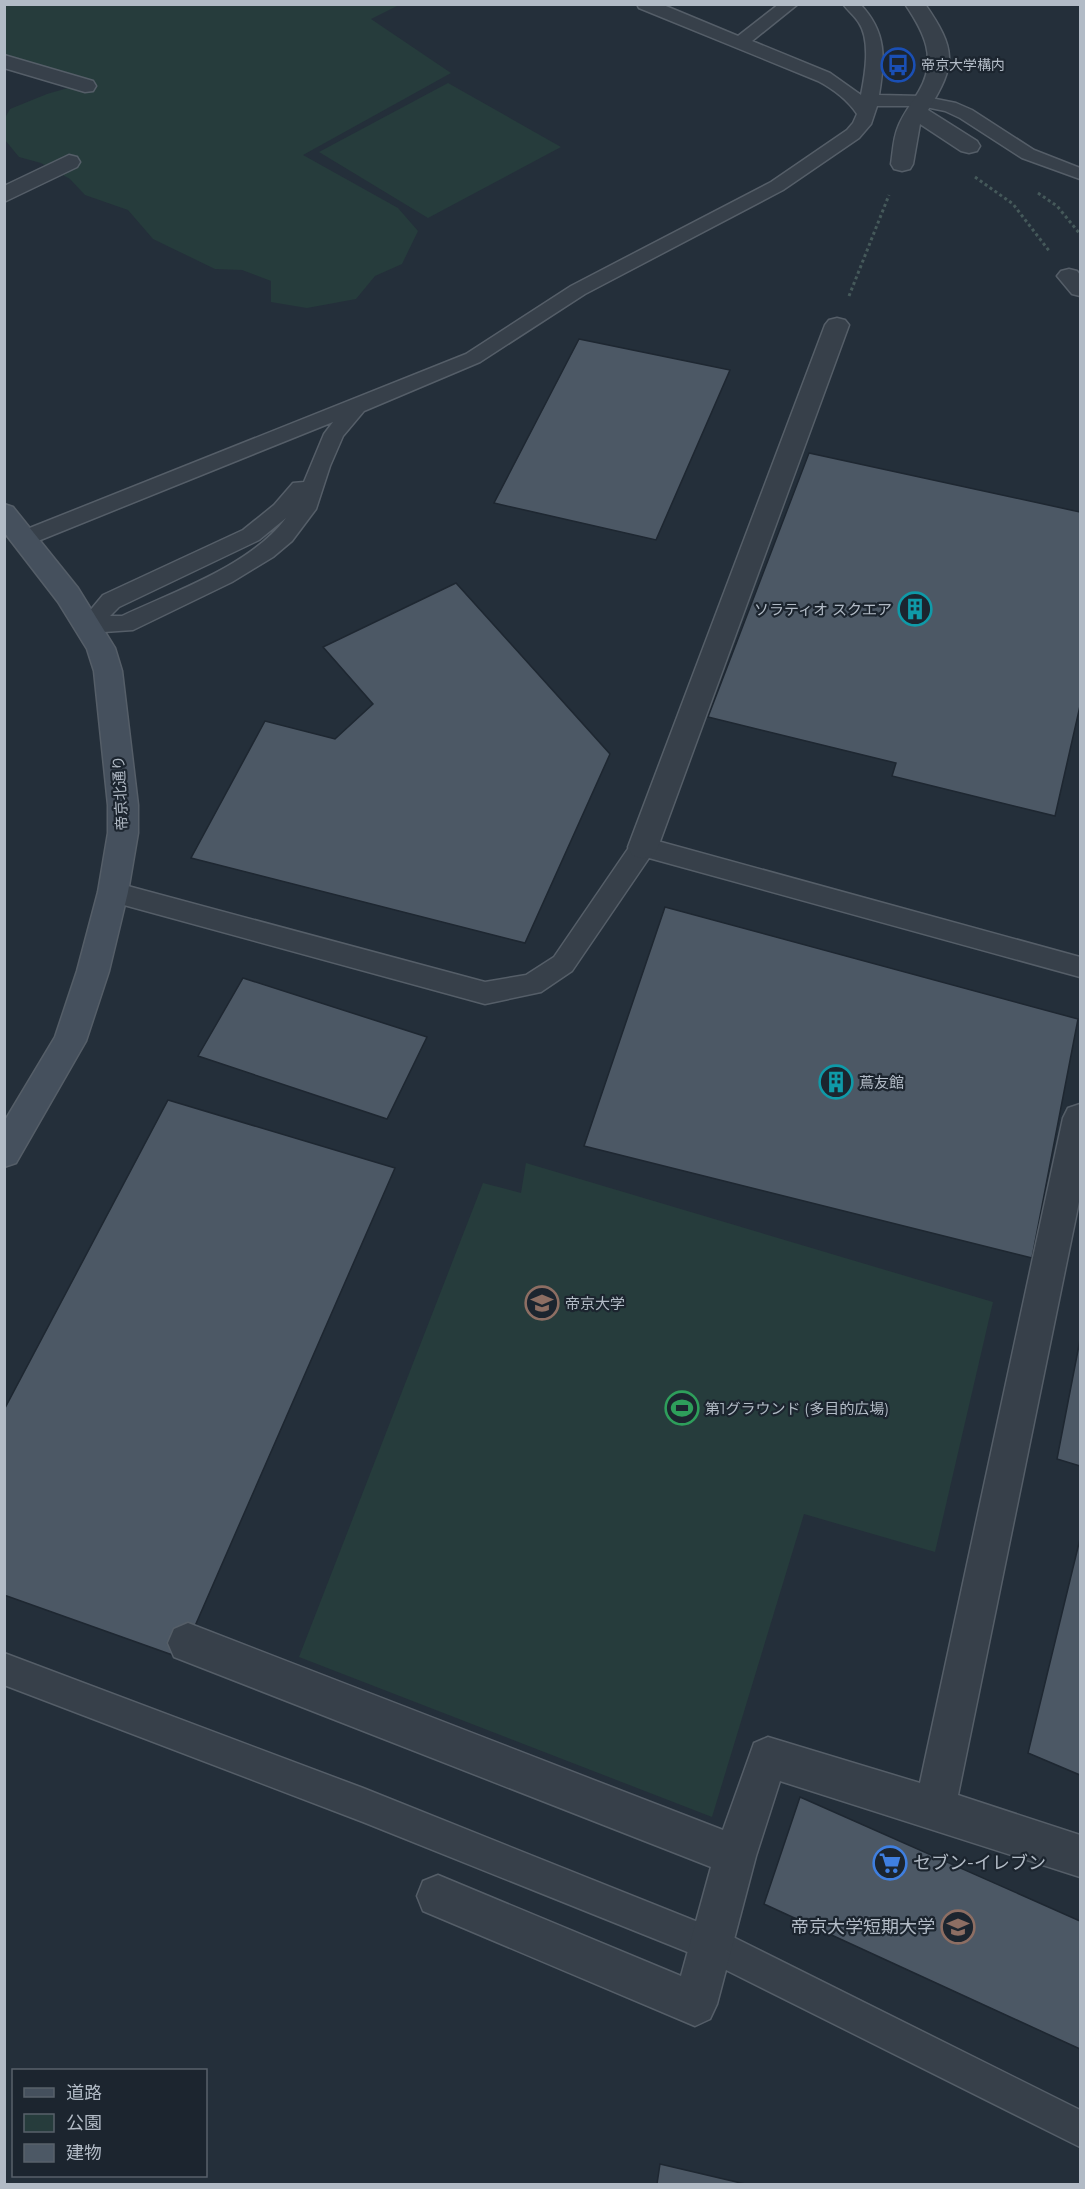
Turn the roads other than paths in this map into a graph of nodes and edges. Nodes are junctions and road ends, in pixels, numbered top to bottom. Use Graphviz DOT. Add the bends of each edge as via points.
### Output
graph roads {
  1 [pos="645,4"];
  2 [pos="790,4"];
  3 [pos="851,4"];
  4 [pos="915,4"];
  5 [pos="740,42"];
  6 [pos="4,61"];
  7 [pos="85,86"];
  8 [pos="864,104"];
  9 [pos="915,115"];
  10 [pos="969,146"];
  11 [pos="952,160"];
  12 [pos="69,162"];
  13 [pos="902,164"];
  14 [pos="1080,174"];
  15 [pos="4,195"];
  16 [pos="837,325"];
  17 [pos="357,406"];
  18 [pos="4,513"];
  19 [pos="26,538"];
  20 [pos="89,625"];
  21 [pos="643,847"];
  22 [pos="113,892"];
  23 [pos="1080,967"];
  24 [pos="1080,1118"];
  25 [pos="4,1153"];
  26 [pos="188,1643"];
  27 [pos="4,1669"];
  28 [pos="935,1808"];
  29 [pos="735,1856"];
  30 [pos="1080,1856"];
  31 [pos="438,1896"];
  32 [pos="711,1944"];
  33 [pos="1080,2129"];
  1 -- 5 [label="lane"];
  2 -- 5 [label="lane"];
  3 -- 8 [label="lane" via="869,25 874,46 874,66"];
  4 -- 9 [label="street" via="940,47 936,78"];
  5 -- 8 [label="lane" via="824,77"];
  6 -- 7 [label="street"];
  8 -- 9 [label="lane"];
  8 -- 17 [label="lane" via="862,125 853,134 777,186 578,290 473,358"];
  9 -- 10 [label="street"];
  9 -- 11 [label="street"];
  9 -- 13 [label="street"];
  9 -- 14 [label="lane" via="958,110 1028,154"];
  12 -- 15 [label="street"];
  16 -- 21 [label="street"];
  17 -- 19 [label="lane"];
  17 -- 20 [label="lane" via="334,434 308,504 284,536 265,552 224,577 125,624"];
  18 -- 19 [label="street, 帝京北通り"];
  19 -- 20 [label="street, 帝京北通り"];
  20 -- 22 [label="street, 帝京北通り" via="108,671 123,805 123,833"];
  21 -- 22 [label="lane" via="563,964 532,984 485,993"];
  21 -- 23 [label="lane"];
  22 -- 25 [label="street, 帝京北通り" via="70,1041"];
  24 -- 28 [label="street"];
  26 -- 29 [label="street"];
  27 -- 32 [label="lane" via="363,1805"];
  28 -- 29 [label="street" via="768,1757"];
  28 -- 30 [label="street"];
  29 -- 32 [label="street"];
  31 -- 32 [label="street" via="695,2004"];
  32 -- 33 [label="lane"];
}
